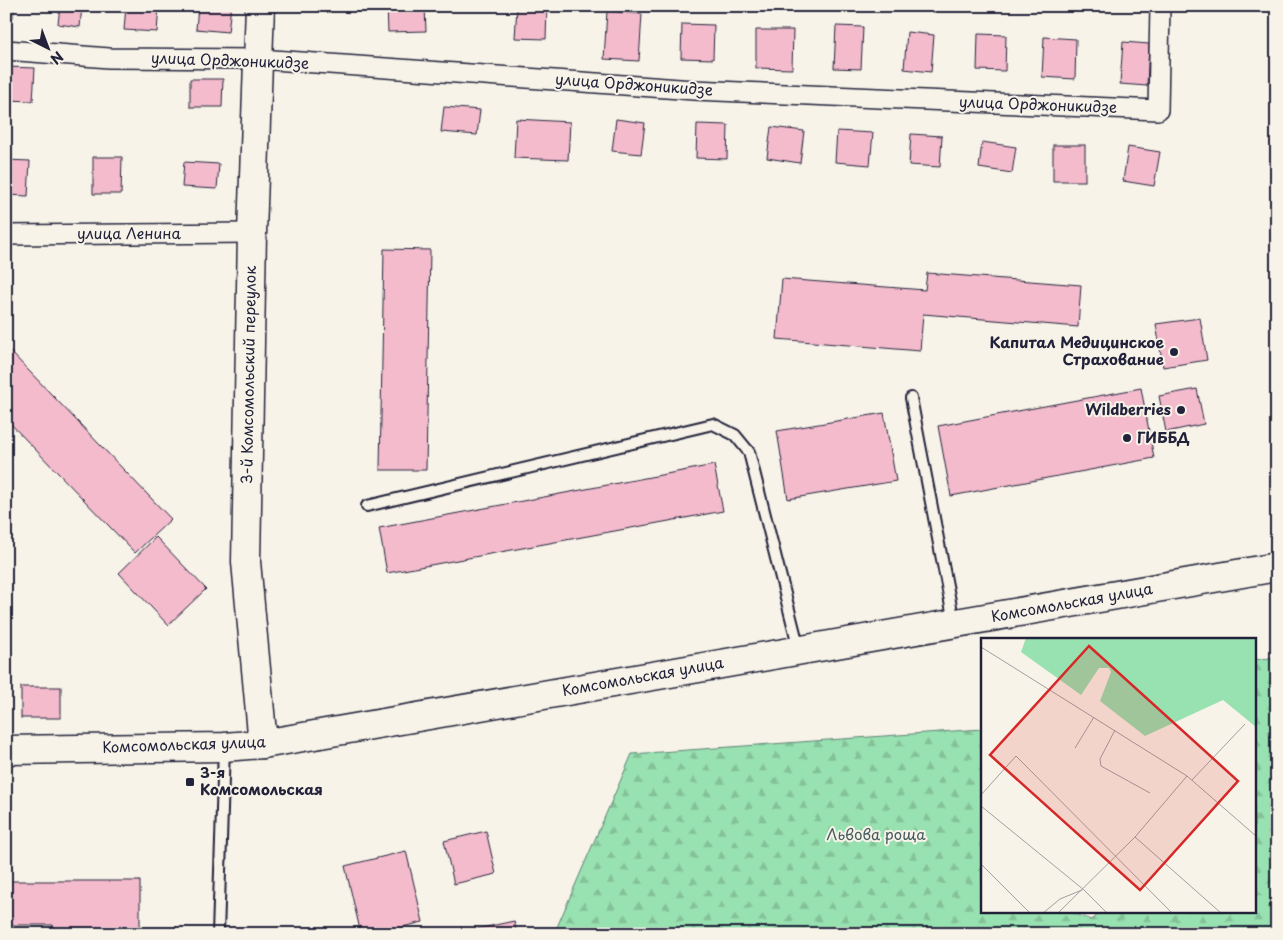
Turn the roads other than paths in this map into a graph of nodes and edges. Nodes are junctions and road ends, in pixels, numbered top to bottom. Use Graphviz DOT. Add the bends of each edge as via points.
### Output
graph roads {
  1 [pos="260,6"];
  2 [pos="1160,6"];
  3 [pos="6,50"];
  4 [pos="259,59"];
  5 [pos="252,233"];
  6 [pos="6,235"];
  7 [pos="911,398"];
  8 [pos="367,506"];
  9 [pos="1277,567"];
  10 [pos="954,623"];
  11 [pos="799,650"];
  12 [pos="264,744"];
  13 [pos="224,747"];
  14 [pos="6,750"];
  15 [pos="218,934"];
  1 -- 4 [label="main road, 3-й Комсомольский переулок"];
  2 -- 4 [label="street, улица Орджоникидзе" via="1158,110 694,90"];
  3 -- 4 [label="street, улица Орджоникидзе" via="109,58"];
  4 -- 5 [label="main road, 3-й Комсомольский переулок"];
  5 -- 6 [label="street, улица Ленина"];
  5 -- 12 [label="main road, 3-й Комсомольский переулок" via="246,562"];
  7 -- 10 [label="lane"];
  8 -- 11 [label="lane" via="713,424 735,435 749,452"];
  9 -- 10 [label="main road, Комсомольская улица"];
  10 -- 11 [label="main road, Комсомольская улица"];
  11 -- 12 [label="main road, Комсомольская улица"];
  12 -- 13 [label="main road, Комсомольская улица"];
  13 -- 14 [label="main road, Комсомольская улица"];
  13 -- 15 [label="lane"];
}
